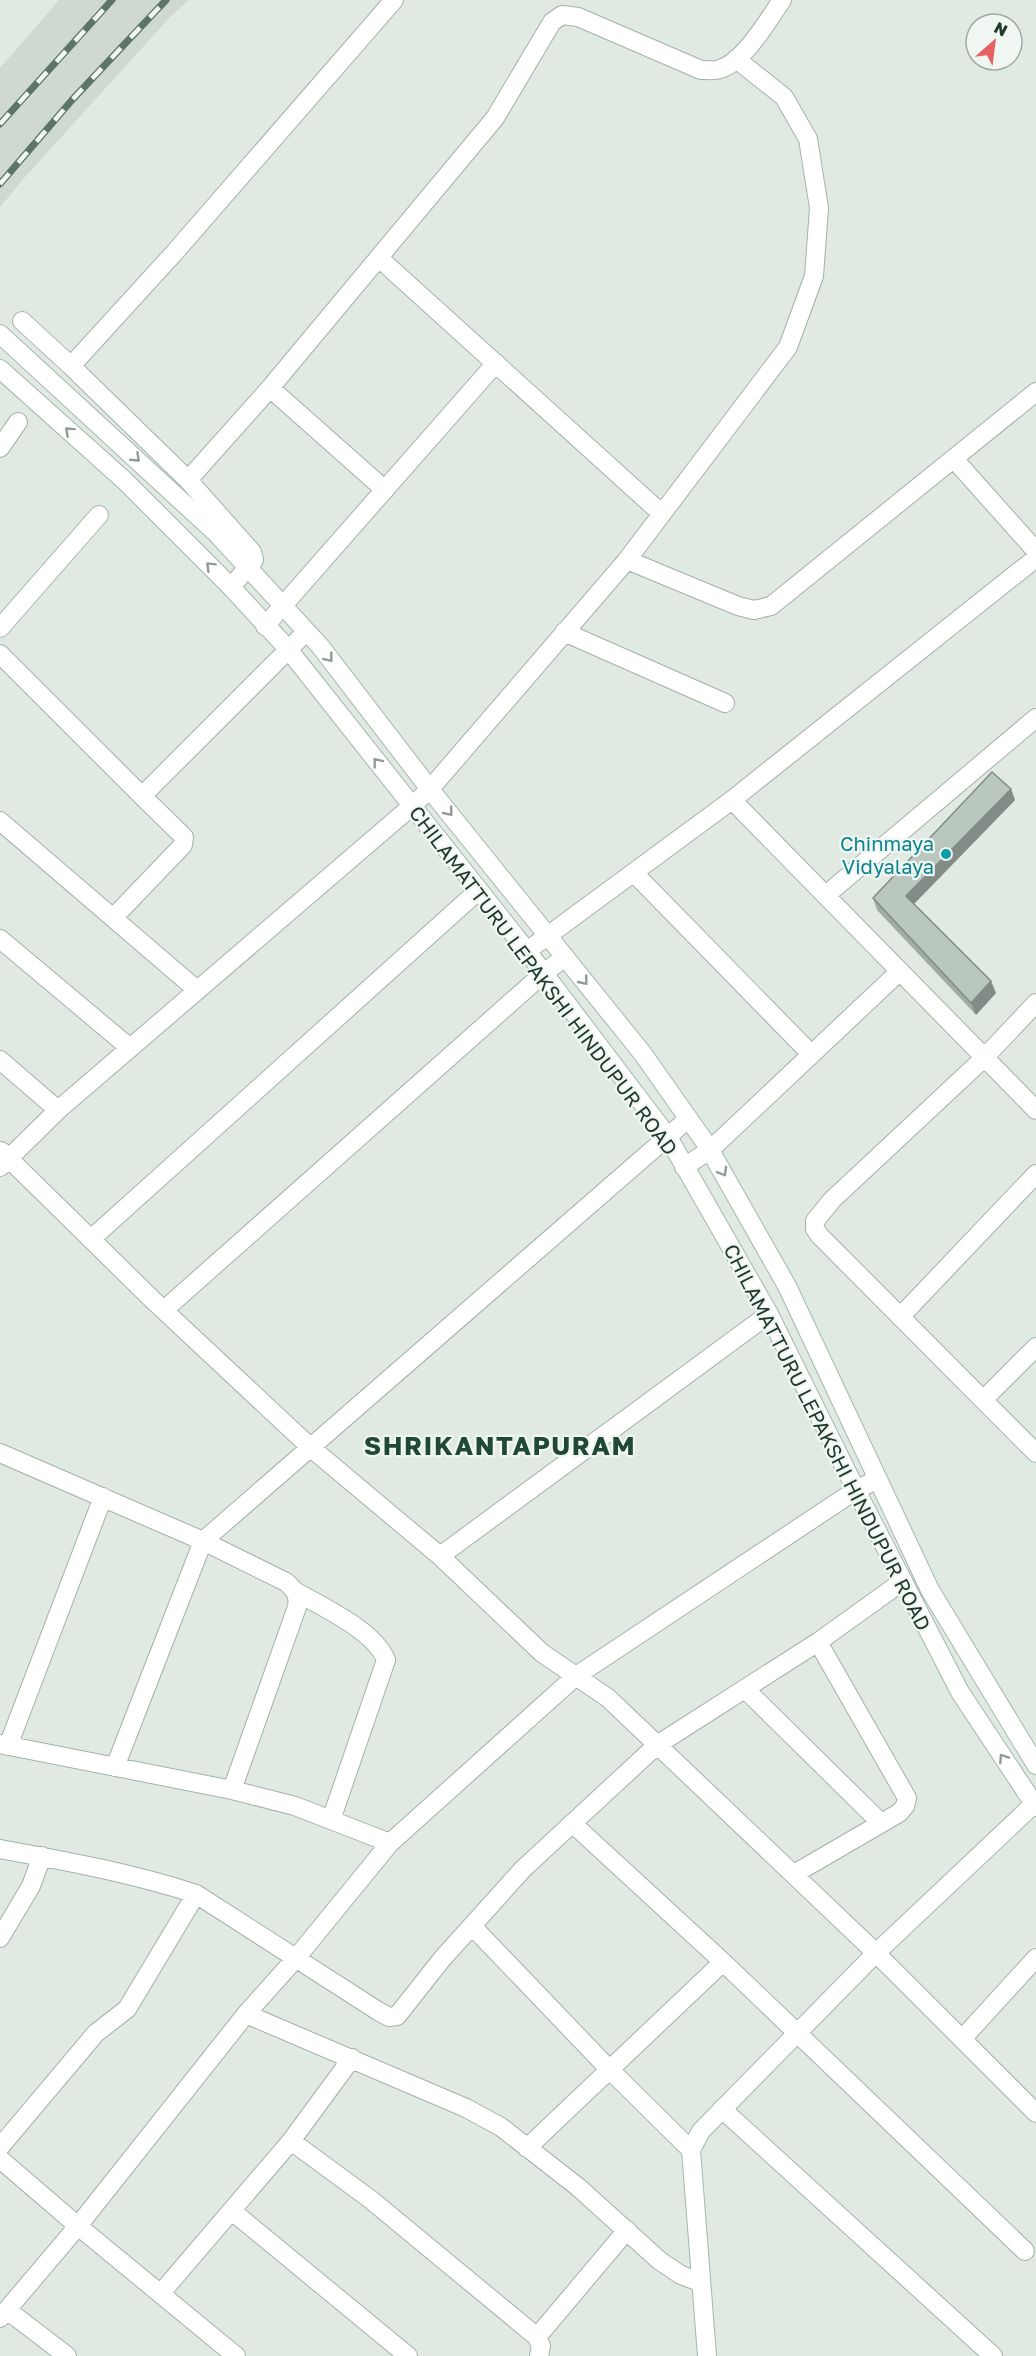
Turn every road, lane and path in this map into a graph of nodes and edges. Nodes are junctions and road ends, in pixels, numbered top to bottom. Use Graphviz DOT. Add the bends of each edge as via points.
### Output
graph roads {
  1 [pos="394,0"];
  2 [pos="782,0"];
  3 [pos="736,59"];
  4 [pos="380,258"];
  5 [pos="22,321"];
  6 [pos="0,334"];
  7 [pos="496,363"];
  8 [pos="71,366"];
  9 [pos="0,369"];
  10 [pos="270,388"];
  11 [pos="1036,392"];
  12 [pos="18,422"];
  13 [pos="0,448"];
  14 [pos="954,459"];
  15 [pos="188,480"];
  16 [pos="385,490"];
  17 [pos="662,514"];
  18 [pos="99,515"];
  19 [pos="1036,551"];
  20 [pos="1036,558"];
  21 [pos="627,560"];
  22 [pos="249,567"];
  23 [pos="231,587"];
  24 [pos="283,606"];
  25 [pos="266,626"];
  26 [pos="0,628"];
  27 [pos="306,632"];
  28 [pos="564,633"];
  29 [pos="288,649"];
  30 [pos="0,654"];
  31 [pos="725,703"];
  32 [pos="1036,718"];
  33 [pos="430,789"];
  34 [pos="142,796"];
  35 [pos="732,800"];
  36 [pos="412,806"];
  37 [pos="0,821"];
  38 [pos="634,873"];
  39 [pos="479,890"];
  40 [pos="826,895"];
  41 [pos="113,918"];
  42 [pos="548,936"];
  43 [pos="0,939"];
  44 [pos="527,951"];
  45 [pos="565,957"];
  46 [pos="900,971"];
  47 [pos="544,973"];
  48 [pos="196,990"];
  49 [pos="1036,1004"];
  50 [pos="130,1048"];
  51 [pos="811,1054"];
  52 [pos="984,1058"];
  53 [pos="0,1060"];
  54 [pos="58,1110"];
  55 [pos="1036,1110"];
  56 [pos="688,1119"];
  57 [pos="668,1137"];
  58 [pos="710,1150"];
  59 [pos="3,1159"];
  60 [pos="684,1167"];
  61 [pos="1036,1174"];
  62 [pos="91,1239"];
  63 [pos="164,1310"];
  64 [pos="769,1314"];
  65 [pos="900,1317"];
  66 [pos="1036,1347"];
  67 [pos="983,1400"];
  68 [pos="309,1447"];
  69 [pos="0,1453"];
  70 [pos="1036,1453"];
  71 [pos="878,1479"];
  72 [pos="856,1490"];
  73 [pos="103,1497"];
  74 [pos="203,1540"];
  75 [pos="440,1556"];
  76 [pos="903,1581"];
  77 [pos="295,1591"];
  78 [pos="818,1642"];
  79 [pos="576,1676"];
  80 [pos="745,1689"];
  81 [pos="4,1745"];
  82 [pos="657,1745"];
  83 [pos="1036,1765"];
  84 [pos="115,1767"];
  85 [pos="232,1790"];
  86 [pos="1035,1805"];
  87 [pos="331,1820"];
  88 [pos="572,1823"];
  89 [pos="881,1823"];
  90 [pos="390,1843"];
  91 [pos="0,1849"];
  92 [pos="42,1856"];
  93 [pos="794,1874"];
  94 [pos="196,1894"];
  95 [pos="472,1926"];
  96 [pos="0,1938"];
  97 [pos="876,1953"];
  98 [pos="297,1957"];
  99 [pos="1036,1958"];
  100 [pos="723,1962"];
  101 [pos="246,2014"];
  102 [pos="797,2034"];
  103 [pos="962,2039"];
  104 [pos="352,2058"];
  105 [pos="609,2069"];
  106 [pos="722,2109"];
  107 [pos="1036,2114"];
  108 [pos="291,2141"];
  109 [pos="0,2147"];
  110 [pos="527,2148"];
  111 [pos="691,2150"];
  112 [pos="0,2159"];
  113 [pos="232,2211"];
  114 [pos="78,2226"];
  115 [pos="627,2230"];
  116 [pos="1025,2251"];
  117 [pos="700,2282"];
  118 [pos="161,2293"];
  119 [pos="4,2314"];
  120 [pos="537,2337"];
  121 [pos="67,2356"];
  122 [pos="236,2356"];
  123 [pos="408,2356"];
  124 [pos="539,2356"];
  125 [pos="708,2356"];
  126 [pos="993,2356"];
  1 -- 8 [label="street"];
  2 -- 3 [label="street"];
  3 -- 4 [label="street" via="720,69 701,70 578,18 562,15 552,22 495,118"];
  3 -- 17 [label="street" via="784,97 808,139 819,208 814,276 788,347"];
  4 -- 7 [label="street"];
  4 -- 10 [label="street"];
  5 -- 8 [label="street"];
  6 -- 22 [label="street, CHILAMATTURU LEPAKSHI HINDUPUR ROAD, one-way"];
  7 -- 16 [label="street"];
  7 -- 17 [label="street"];
  8 -- 15 [label="street"];
  23 -- 9 [label="street, CHILAMATTURU LEPAKSHI HINDUPUR ROAD, one-way" via="125,481"];
  10 -- 15 [label="street"];
  10 -- 16 [label="street"];
  11 -- 14 [label="street"];
  12 -- 13 [label="street"];
  14 -- 19 [label="street"];
  14 -- 21 [label="street" via="771,606 754,610 738,606"];
  15 -- 22 [label="street" via="252,552 254,560"];
  16 -- 24 [label="street"];
  17 -- 21 [label="street"];
  18 -- 26 [label="street"];
  20 -- 35 [label="street"];
  21 -- 28 [label="street"];
  22 -- 23 [label="street"];
  22 -- 24 [label="street, CHILAMATTURU LEPAKSHI HINDUPUR ROAD"];
  23 -- 25 [label="street, CHILAMATTURU LEPAKSHI HINDUPUR ROAD"];
  24 -- 25 [label="street"];
  24 -- 27 [label="street, CHILAMATTURU LEPAKSHI HINDUPUR ROAD"];
  25 -- 29 [label="street, CHILAMATTURU LEPAKSHI HINDUPUR ROAD"];
  27 -- 29 [label="street"];
  27 -- 33 [label="street, CHILAMATTURU LEPAKSHI HINDUPUR ROAD, one-way"];
  28 -- 31 [label="street"];
  28 -- 33 [label="street"];
  29 -- 34 [label="street"];
  36 -- 29 [label="street, CHILAMATTURU LEPAKSHI HINDUPUR ROAD, one-way"];
  30 -- 34 [label="street"];
  32 -- 40 [label="street"];
  33 -- 36 [label="street"];
  33 -- 42 [label="street, CHILAMATTURU LEPAKSHI HINDUPUR ROAD, one-way"];
  34 -- 41 [label="street" via="184,837 183,845"];
  35 -- 38 [label="street"];
  35 -- 40 [label="street"];
  36 -- 39 [label="street, CHILAMATTURU LEPAKSHI HINDUPUR ROAD"];
  36 -- 48 [label="street"];
  37 -- 41 [label="street"];
  38 -- 42 [label="street"];
  38 -- 51 [label="street"];
  39 -- 44 [label="street, CHILAMATTURU LEPAKSHI HINDUPUR ROAD"];
  39 -- 62 [label="street"];
  40 -- 46 [label="street"];
  41 -- 48 [label="street"];
  42 -- 44 [label="street"];
  42 -- 45 [label="street, CHILAMATTURU LEPAKSHI HINDUPUR ROAD"];
  43 -- 50 [label="street"];
  44 -- 47 [label="street, CHILAMATTURU LEPAKSHI HINDUPUR ROAD"];
  45 -- 47 [label="street"];
  45 -- 56 [label="street, CHILAMATTURU LEPAKSHI HINDUPUR ROAD, one-way" via="643,1054"];
  46 -- 51 [label="street"];
  46 -- 52 [label="street"];
  47 -- 57 [label="street, CHILAMATTURU LEPAKSHI HINDUPUR ROAD"];
  47 -- 63 [label="street"];
  48 -- 50 [label="street"];
  49 -- 52 [label="street"];
  50 -- 54 [label="street"];
  51 -- 58 [label="street"];
  52 -- 55 [label="street"];
  52 -- 65 [label="street" via="832,1200 815,1221 820,1236"];
  53 -- 54 [label="street"];
  54 -- 59 [label="street"];
  56 -- 57 [label="street"];
  56 -- 58 [label="street, CHILAMATTURU LEPAKSHI HINDUPUR ROAD"];
  57 -- 60 [label="street, CHILAMATTURU LEPAKSHI HINDUPUR ROAD"];
  57 -- 68 [label="street"];
  58 -- 60 [label="street"];
  58 -- 71 [label="street, CHILAMATTURU LEPAKSHI HINDUPUR ROAD, one-way" via="787,1286"];
  59 -- 62 [label="street"];
  60 -- 64 [label="street, CHILAMATTURU LEPAKSHI HINDUPUR ROAD"];
  61 -- 65 [label="street"];
  62 -- 63 [label="street"];
  63 -- 68 [label="street"];
  64 -- 72 [label="street, CHILAMATTURU LEPAKSHI HINDUPUR ROAD"];
  64 -- 75 [label="street"];
  65 -- 67 [label="street"];
  66 -- 67 [label="street"];
  67 -- 70 [label="street"];
  68 -- 74 [label="street"];
  68 -- 75 [label="street"];
  69 -- 73 [label="street"];
  71 -- 72 [label="street"];
  71 -- 83 [label="street, CHILAMATTURU LEPAKSHI HINDUPUR ROAD" via="930,1590"];
  72 -- 76 [label="street, CHILAMATTURU LEPAKSHI HINDUPUR ROAD"];
  72 -- 79 [label="street"];
  73 -- 74 [label="street"];
  73 -- 81 [label="street"];
  74 -- 77 [label="street" via="286,1582"];
  74 -- 84 [label="street"];
  75 -- 79 [label="street" via="542,1653"];
  76 -- 78 [label="street"];
  86 -- 76 [label="street, CHILAMATTURU LEPAKSHI HINDUPUR ROAD, one-way" via="960,1692"];
  77 -- 85 [label="street" via="297,1607"];
  77 -- 87 [label="street" via="359,1630 377,1644 386,1660"];
  78 -- 80 [label="street"];
  78 -- 89 [label="street" via="907,1798 899,1813"];
  79 -- 82 [label="street" via="608,1698"];
  79 -- 90 [label="street"];
  80 -- 82 [label="street"];
  80 -- 89 [label="street"];
  81 -- 84 [label="street"];
  82 -- 88 [label="street"];
  82 -- 93 [label="street"];
  84 -- 85 [label="street"];
  85 -- 87 [label="street"];
  86 -- 97 [label="street"];
  87 -- 90 [label="street"];
  88 -- 95 [label="street" via="523,1869"];
  88 -- 100 [label="street"];
  89 -- 93 [label="street"];
  90 -- 98 [label="street"];
  91 -- 92 [label="street"];
  92 -- 94 [label="street"];
  92 -- 96 [label="street" via="31,1886"];
  93 -- 97 [label="street"];
  94 -- 98 [label="street"];
  94 -- 109 [label="street" via="127,2009 96,2033"];
  95 -- 98 [label="street" via="397,2016 383,2014"];
  95 -- 105 [label="street"];
  97 -- 102 [label="street"];
  97 -- 103 [label="street"];
  98 -- 101 [label="street"];
  99 -- 103 [label="street"];
  100 -- 102 [label="street"];
  100 -- 105 [label="street"];
  101 -- 104 [label="street"];
  101 -- 114 [label="street"];
  102 -- 106 [label="street"];
  102 -- 116 [label="street"];
  103 -- 107 [label="street"];
  104 -- 108 [label="street"];
  104 -- 110 [label="street" via="466,2108 501,2127"];
  105 -- 110 [label="street"];
  105 -- 111 [label="street"];
  106 -- 111 [label="street" via="701,2131"];
  106 -- 126 [label="street"];
  108 -- 113 [label="street"];
  108 -- 120 [label="street" via="370,2199"];
  110 -- 115 [label="street"];
  111 -- 117 [label="street"];
  112 -- 114 [label="street"];
  113 -- 118 [label="street"];
  113 -- 123 [label="street"];
  114 -- 118 [label="street"];
  114 -- 119 [label="street"];
  115 -- 117 [label="street" via="660,2261"];
  115 -- 120 [label="street"];
  117 -- 125 [label="street"];
  118 -- 122 [label="street"];
  119 -- 121 [label="street"];
  120 -- 124 [label="street" via="541,2346"];
}
